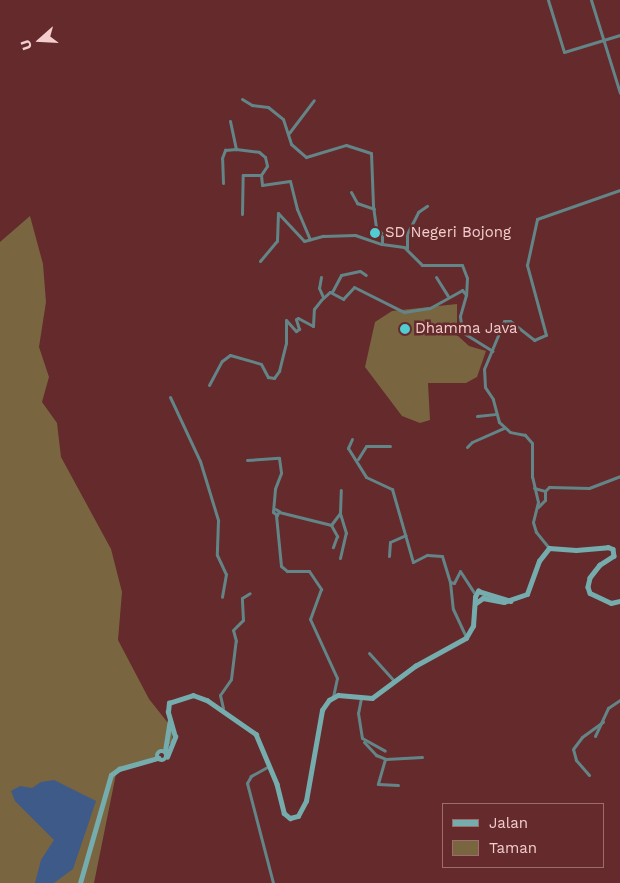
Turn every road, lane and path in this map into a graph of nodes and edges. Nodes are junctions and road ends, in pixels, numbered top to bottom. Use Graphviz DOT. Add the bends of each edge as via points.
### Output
graph roads {
  1 [pos="548,0"];
  2 [pos="591,0"];
  3 [pos="620,36"];
  4 [pos="604,40"];
  5 [pos="620,93"];
  6 [pos="242,99"];
  7 [pos="314,100"];
  8 [pos="230,121"];
  9 [pos="288,133"];
  10 [pos="236,149"];
  11 [pos="262,175"];
  12 [pos="223,182"];
  13 [pos="620,190"];
  14 [pos="351,192"];
  15 [pos="427,206"];
  16 [pos="374,209"];
  17 [pos="242,214"];
  18 [pos="310,239"];
  19 [pos="382,244"];
  20 [pos="407,249"];
  21 [pos="260,261"];
  22 [pos="366,275"];
  23 [pos="436,277"];
  24 [pos="321,278"];
  25 [pos="332,292"];
  26 [pos="466,295"];
  27 [pos="448,296"];
  28 [pos="323,297"];
  29 [pos="493,351"];
  30 [pos="209,385"];
  31 [pos="170,397"];
  32 [pos="495,414"];
  33 [pos="478,416"];
  34 [pos="504,428"];
  35 [pos="352,439"];
  36 [pos="390,446"];
  37 [pos="467,447"];
  38 [pos="246,460"];
  39 [pos="358,460"];
  40 [pos="620,476"];
  41 [pos="534,488"];
  42 [pos="341,490"];
  43 [pos="545,491"];
  44 [pos="538,508"];
  45 [pos="340,513"];
  46 [pos="278,514"];
  47 [pos="331,526"];
  48 [pos="406,535"];
  49 [pos="333,547"];
  50 [pos="550,548"];
  51 [pos="389,556"];
  52 [pos="340,558"];
  53 [pos="450,582"];
  54 [pos="250,593"];
  55 [pos="476,594"];
  56 [pos="222,597"];
  57 [pos="510,601"];
  58 [pos="620,601"];
  59 [pos="476,603"];
  60 [pos="466,638"];
  61 [pos="369,653"];
  62 [pos="394,682"];
  63 [pos="333,697"];
  64 [pos="361,698"];
  65 [pos="620,700"];
  66 [pos="222,708"];
  67 [pos="170,720"];
  68 [pos="603,722"];
  69 [pos="595,736"];
  70 [pos="364,741"];
  71 [pos="165,751"];
  72 [pos="385,751"];
  73 [pos="167,757"];
  74 [pos="422,757"];
  75 [pos="158,758"];
  76 [pos="385,759"];
  77 [pos="269,766"];
  78 [pos="589,775"];
  79 [pos="398,785"];
  80 [pos="80,883"];
  81 [pos="273,883"];
  1 -- 4 [label="street" via="564,52"];
  2 -- 4 [label="street"];
  3 -- 4 [label="street"];
  4 -- 5 [label="street"];
  6 -- 9 [label="street" via="252,105 268,107 280,116"];
  7 -- 9 [label="street"];
  8 -- 10 [label="street"];
  9 -- 16 [label="street" via="290,144 307,158 346,145 372,154"];
  10 -- 11 [label="street" via="263,154 267,166"];
  10 -- 12 [label="street" via="225,150"];
  11 -- 17 [label="street" via="243,175"];
  11 -- 18 [label="street" via="260,183 266,186 290,180 297,209"];
  13 -- 29 [label="street" via="537,219 528,266 546,335 534,340 505,320"];
  14 -- 16 [label="street" via="357,203"];
  15 -- 20 [label="street" via="418,212 407,234"];
  16 -- 19 [label="street"];
  18 -- 19 [label="street" via="360,236"];
  18 -- 21 [label="street" via="302,240 283,216 277,214 276,241"];
  19 -- 20 [label="street"];
  20 -- 26 [label="street" via="422,265 462,265 467,278"];
  22 -- 25 [label="street" via="360,271 341,275"];
  23 -- 27 [label="street"];
  24 -- 28 [label="street" via="319,288"];
  25 -- 27 [label="street" via="342,299 356,287 404,312 430,308"];
  25 -- 28 [label="street"];
  26 -- 27 [label="street" via="461,290"];
  26 -- 29 [label="street" via="460,316 462,332"];
  28 -- 30 [label="street" via="315,307 313,326 298,318 300,329 297,331 289,321 285,321 286,342 276,376 270,379 261,364 230,355 222,361"];
  29 -- 32 [label="street" via="483,375"];
  31 -- 56 [label="street" via="200,461 218,520 217,555 226,574"];
  32 -- 33 [label="street"];
  32 -- 34 [label="street"];
  34 -- 37 [label="street"];
  34 -- 41 [label="street" via="525,435 531,441"];
  35 -- 39 [label="street" via="348,448"];
  36 -- 39 [label="street" via="366,446"];
  38 -- 46 [label="street" via="279,458 281,474 275,489"];
  39 -- 48 [label="street" via="368,478 392,490"];
  40 -- 43 [label="street" via="589,488 550,487"];
  41 -- 43 [label="street"];
  41 -- 44 [label="street"];
  42 -- 45 [label="street"];
  43 -- 44 [label="street" via="545,500"];
  44 -- 50 [label="street" via="533,518 534,527"];
  45 -- 47 [label="street"];
  45 -- 52 [label="street" via="346,533"];
  46 -- 47 [label="street"];
  46 -- 63 [label="street" via="281,566 287,571 309,571 321,589 310,619 337,678"];
  47 -- 49 [label="street" via="337,536"];
  48 -- 51 [label="street" via="390,542"];
  48 -- 53 [label="street" via="413,562 427,555 442,556"];
  50 -- 57 [label="main road" via="539,561 531,589 521,598"];
  50 -- 58 [label="main road" via="613,549 614,556 600,565 590,578 588,588 590,593 612,603"];
  53 -- 55 [label="street" via="454,583 460,571"];
  53 -- 60 [label="street" via="453,609"];
  54 -- 66 [label="street" via="242,598 243,620 233,630 236,641 231,679 220,695"];
  55 -- 57 [label="main road" via="485,591"];
  55 -- 59 [label="main road"];
  57 -- 59 [label="main road" via="483,598"];
  59 -- 60 [label="main road" via="473,626"];
  60 -- 62 [label="main road"];
  61 -- 62 [label="street"];
  62 -- 64 [label="main road" via="377,695"];
  63 -- 64 [label="main road" via="345,694"];
  63 -- 77 [label="main road" via="322,710 306,801 298,816 290,818 284,813"];
  64 -- 70 [label="street" via="359,723"];
  65 -- 68 [label="street" via="608,708"];
  66 -- 67 [label="main road" via="198,696 179,698 168,704"];
  66 -- 77 [label="main road" via="256,734"];
  67 -- 71 [label="main road"];
  67 -- 73 [label="main road" via="175,737"];
  68 -- 69 [label="street"];
  68 -- 78 [label="street" via="582,737 573,749 576,760"];
  70 -- 72 [label="street"];
  70 -- 76 [label="street" via="371,751"];
  71 -- 73 [label="main road"];
  71 -- 75 [label="main road" via="158,752"];
  73 -- 75 [label="main road" via="163,761"];
  74 -- 76 [label="street"];
  75 -- 80 [label="main road" via="119,769 111,775"];
  76 -- 79 [label="street" via="378,784"];
  77 -- 81 [label="street" via="251,776 247,783"];
}
